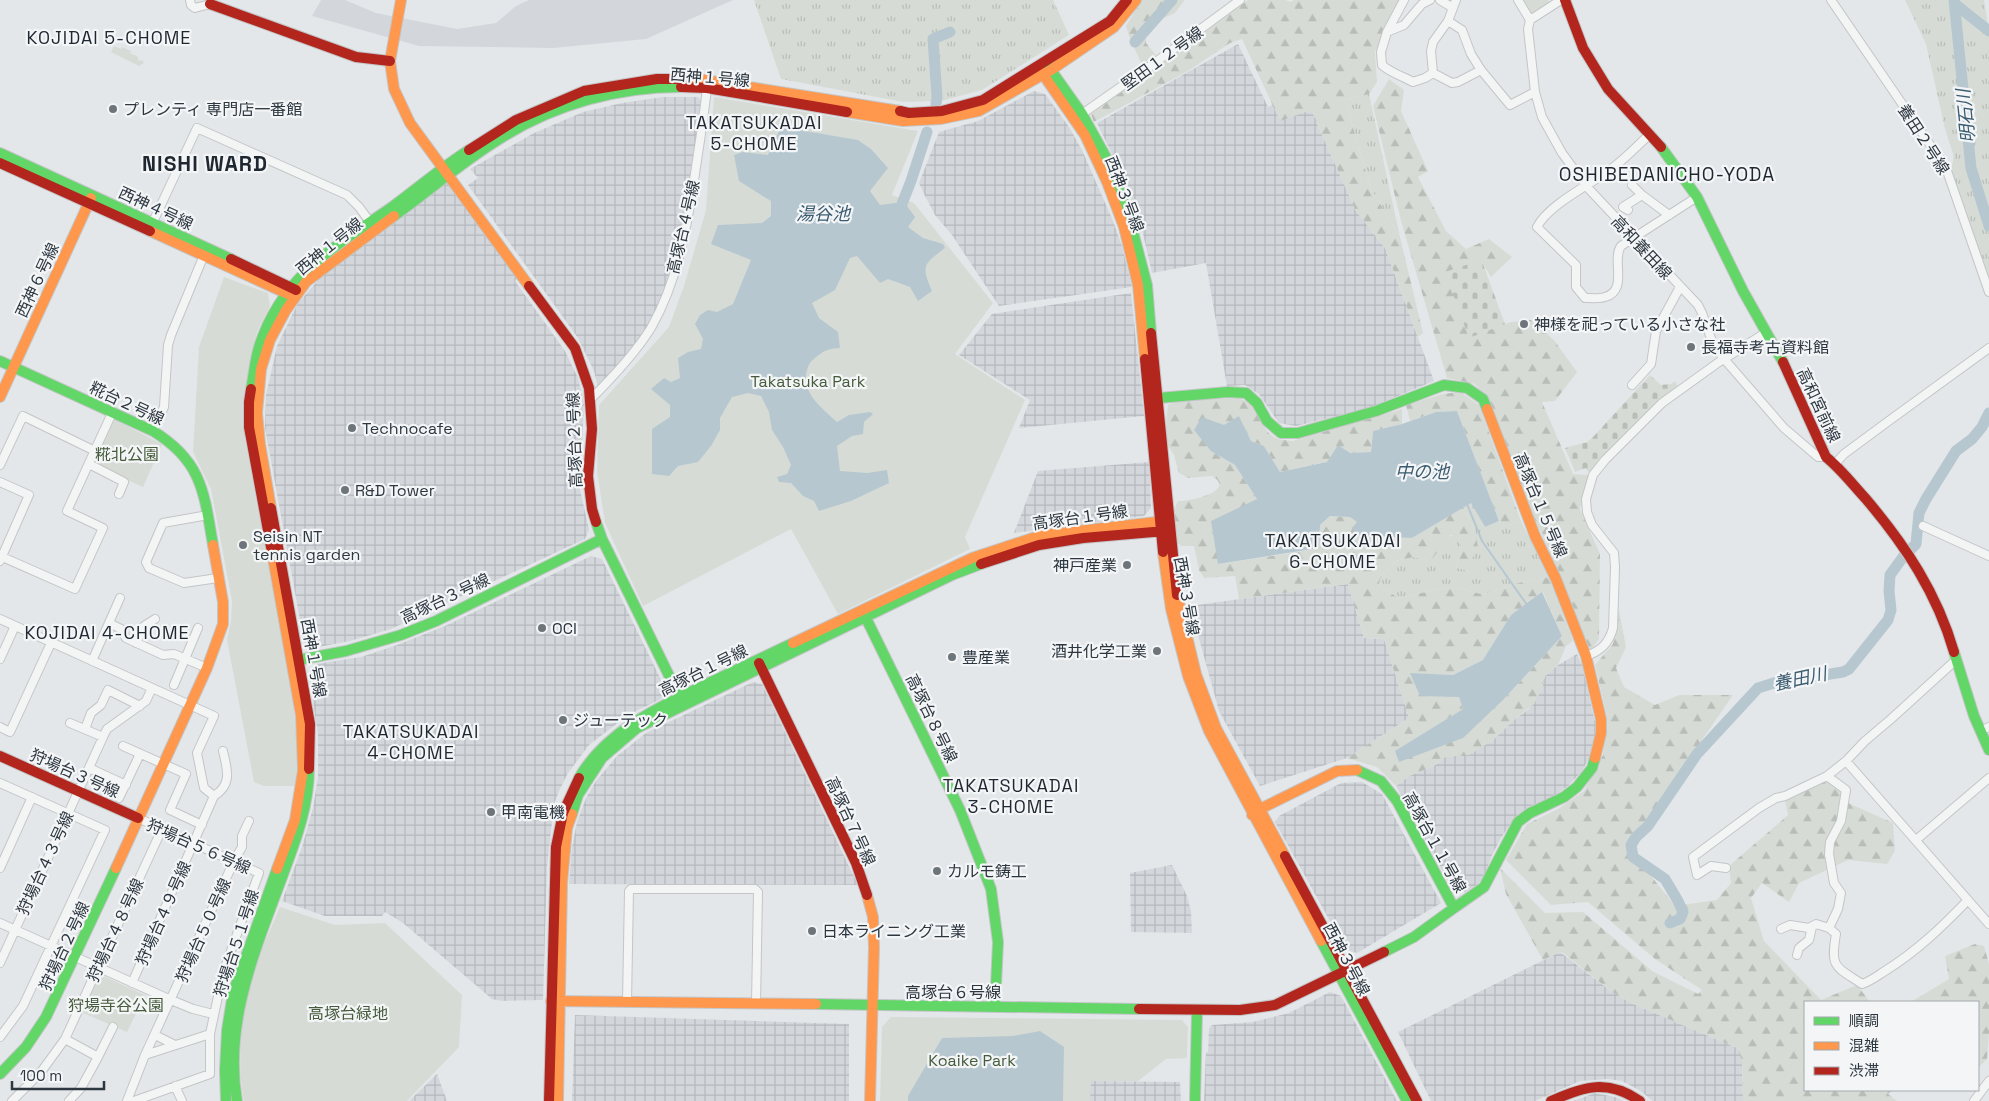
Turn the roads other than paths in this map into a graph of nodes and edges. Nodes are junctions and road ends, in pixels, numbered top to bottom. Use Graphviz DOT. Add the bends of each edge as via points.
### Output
graph roads {
  1 [pos="190,0"];
  2 [pos="402,0"];
  3 [pos="1127,0"];
  4 [pos="1136,0"];
  5 [pos="1240,0"];
  6 [pos="1404,0"];
  7 [pos="1430,0"];
  8 [pos="1440,0"];
  9 [pos="1518,0"];
  10 [pos="1561,0"];
  11 [pos="1565,0"];
  12 [pos="1831,0"];
  13 [pos="207,2"];
  14 [pos="1454,4"];
  15 [pos="1530,20"];
  16 [pos="1448,21"];
  17 [pos="1388,32"];
  18 [pos="390,58"];
  19 [pos="1044,69"];
  20 [pos="1481,70"];
  21 [pos="1433,73"];
  22 [pos="707,88"];
  23 [pos="1535,92"];
  24 [pos="1082,114"];
  25 [pos="1649,135"];
  26 [pos="0,153"];
  27 [pos="0,163"];
  28 [pos="446,171"];
  29 [pos="1632,184"];
  30 [pos="1587,186"];
  31 [pos="1642,195"];
  32 [pos="1697,198"];
  33 [pos="90,199"];
  34 [pos="1612,214"];
  35 [pos="1669,215"];
  36 [pos="153,222"];
  37 [pos="370,222"];
  38 [pos="1634,238"];
  39 [pos="204,255"];
  40 [pos="1680,287"];
  41 [pos="292,292"];
  42 [pos="1989,292"];
  43 [pos="1768,332"];
  44 [pos="1989,348"];
  45 [pos="1725,360"];
  46 [pos="0,361"];
  47 [pos="13,367"];
  48 [pos="1632,385"];
  49 [pos="0,397"];
  50 [pos="1159,398"];
  51 [pos="590,400"];
  52 [pos="112,413"];
  53 [pos="153,431"];
  54 [pos="95,451"];
  55 [pos="1826,457"];
  56 [pos="89,464"];
  57 [pos="1835,464"];
  58 [pos="0,465"];
  59 [pos="0,482"];
  60 [pos="119,494"];
  61 [pos="208,515"];
  62 [pos="1164,526"];
  63 [pos="1923,526"];
  64 [pos="602,538"];
  65 [pos="1989,556"];
  66 [pos="1,558"];
  67 [pos="218,578"];
  68 [pos="120,598"];
  69 [pos="864,614"];
  70 [pos="0,619"];
  71 [pos="155,619"];
  72 [pos="109,623"];
  73 [pos="15,626"];
  74 [pos="198,628"];
  75 [pos="51,643"];
  76 [pos="136,643"];
  77 [pos="1586,656"];
  78 [pos="0,659"];
  79 [pos="186,659"];
  80 [pos="1956,659"];
  81 [pos="92,661"];
  82 [pos="296,661"];
  83 [pos="760,664"];
  84 [pos="207,668"];
  85 [pos="174,685"];
  86 [pos="152,688"];
  87 [pos="681,701"];
  88 [pos="190,705"];
  89 [pos="140,706"];
  90 [pos="70,723"];
  91 [pos="0,728"];
  92 [pos="85,729"];
  93 [pos="1984,729"];
  94 [pos="103,737"];
  95 [pos="123,746"];
  96 [pos="1989,750"];
  97 [pos="223,751"];
  98 [pos="140,754"];
  99 [pos="0,756"];
  100 [pos="1846,761"];
  101 [pos="163,764"];
  102 [pos="89,768"];
  103 [pos="1827,776"];
  104 [pos="1989,778"];
  105 [pos="0,783"];
  106 [pos="126,784"];
  107 [pos="78,791"];
  108 [pos="214,796"];
  109 [pos="32,797"];
  110 [pos="120,798"];
  111 [pos="1256,812"];
  112 [pos="68,814"];
  113 [pos="138,818"];
  114 [pos="249,821"];
  115 [pos="202,825"];
  116 [pos="162,829"];
  117 [pos="1916,840"];
  118 [pos="194,843"];
  119 [pos="234,861"];
  120 [pos="0,868"];
  121 [pos="1726,868"];
  122 [pos="259,873"];
  123 [pos="1968,900"];
  124 [pos="1454,908"];
  125 [pos="0,924"];
  126 [pos="1989,924"];
  127 [pos="1812,928"];
  128 [pos="1830,928"];
  129 [pos="1781,929"];
  130 [pos="15,930"];
  131 [pos="51,946"];
  132 [pos="1796,955"];
  133 [pos="75,957"];
  134 [pos="0,963"];
  135 [pos="98,968"];
  136 [pos="1343,973"];
  137 [pos="132,983"];
  138 [pos="171,1000"];
  139 [pos="556,1001"];
  140 [pos="627,1002"];
  141 [pos="756,1004"];
  142 [pos="872,1007"];
  143 [pos="995,1007"];
  144 [pos="1197,1011"];
  145 [pos="213,1014"];
  146 [pos="113,1027"];
  147 [pos="210,1034"];
  148 [pos="155,1035"];
  149 [pos="0,1037"];
  150 [pos="65,1039"];
  151 [pos="175,1046"];
  152 [pos="145,1055"];
  153 [pos="98,1057"];
  154 [pos="0,1074"];
  155 [pos="1989,1081"];
  156 [pos="175,1086"];
  157 [pos="12,1101"];
  158 [pos="69,1101"];
  159 [pos="127,1101"];
  160 [pos="134,1101"];
  161 [pos="182,1101"];
  162 [pos="226,1101"];
  163 [pos="236,1101"];
  164 [pos="549,1101"];
  165 [pos="558,1101"];
  166 [pos="870,1101"];
  167 [pos="1195,1101"];
  168 [pos="1407,1101"];
  169 [pos="1416,1101"];
  170 [pos="1550,1101"];
  171 [pos="1640,1101"];
  172 [pos="1974,1101"];
  1 -- 13 [label="street" via="195,8"];
  2 -- 18 [label="street, 高塚台２号線"];
  3 -- 19 [label="street, 西神１号線" via="1110,21"];
  4 -- 19 [label="street, 西神１号線" via="1114,27"];
  5 -- 24 [label="street, 堅田１２号線"];
  6 -- 17 [label="street"];
  7 -- 17 [label="street" via="1422,4 1404,25"];
  8 -- 14 [label="street"];
  9 -- 15 [label="street"];
  10 -- 15 [label="street"];
  11 -- 25 [label="street, 高和宮前線" via="1583,48 1608,90"];
  12 -- 42 [label="street, 養田２号線" via="1946,168"];
  13 -- 18 [label="street" via="356,57"];
  14 -- 16 [label="street"];
  15 -- 23 [label="street, 高和養田線" via="1528,29"];
  16 -- 20 [label="street" via="1462,30"];
  16 -- 21 [label="street" via="1431,51"];
  17 -- 21 [label="street" via="1381,52 1382,65 1413,82"];
  18 -- 28 [label="street, 高塚台２号線" via="394,89 410,123"];
  19 -- 22 [label="street, 西神１号線" via="979,111 941,120 903,121"];
  19 -- 24 [label="street, 西神３号線"];
  19 -- 28 [label="street, 西神１号線" via="983,100 942,111 909,113 699,80 657,79 622,83 584,91 516,120"];
  19 -- 62 [label="street, 西神３号線" via="1085,135 1124,227 1138,285"];
  20 -- 21 [label="street" via="1452,83"];
  20 -- 23 [label="street" via="1510,105"];
  22 -- 28 [label="street, 西神１号線" via="678,86 612,93 569,104 511,131"];
  22 -- 51 [label="street, 高塚台４号線" via="688,220 674,273 651,328 634,352"];
  23 -- 30 [label="street, 高和養田線" via="1542,117 1562,153"];
  24 -- 50 [label="street, 西神３号線" via="1107,159 1128,213 1147,285"];
  25 -- 30 [label="street"];
  25 -- 32 [label="street, 高和宮前線" via="1678,168"];
  26 -- 33 [label="street, 西神４号線"];
  27 -- 33 [label="street, 西神４号線"];
  28 -- 37 [label="street, 西神１号線"];
  28 -- 41 [label="street, 西神１号線"];
  28 -- 51 [label="street, 高塚台２号線" via="574,348 589,388"];
  29 -- 31 [label="street"];
  30 -- 34 [label="street, 高和養田線"];
  30 -- 38 [label="street" via="1552,209 1537,227 1576,265 1576,287 1585,298 1605,297 1614,291 1619,276 1617,251"];
  31 -- 34 [label="street" via="1625,209"];
  31 -- 35 [label="street"];
  32 -- 35 [label="street"];
  32 -- 43 [label="street, 高和宮前線" via="1743,291"];
  33 -- 36 [label="street, 西神４号線"];
  33 -- 39 [label="street, 西神４号線"];
  33 -- 47 [label="street, 西神６号線"];
  34 -- 38 [label="street, 高和養田線"];
  35 -- 38 [label="street"];
  36 -- 37 [label="street" via="197,128 347,195"];
  36 -- 41 [label="street, 西神４号線"];
  37 -- 41 [label="street, 西神１号線" via="314,262"];
  38 -- 40 [label="street, 高和養田線"];
  39 -- 41 [label="street, 西神４号線"];
  39 -- 53 [label="street" via="168,345 164,407"];
  40 -- 45 [label="street, 高和養田線" via="1698,305 1713,344"];
  40 -- 48 [label="street" via="1656,331 1651,364"];
  41 -- 82 [label="street, 西神１号線" via="270,340 258,380 256,400 258,436"];
  43 -- 45 [label="street"];
  43 -- 55 [label="street, 高和宮前線"];
  44 -- 57 [label="street" via="1844,454"];
  45 -- 55 [label="street, 高和養田線" via="1784,428 1818,457"];
  45 -- 77 [label="street" via="1662,403 1593,475 1586,499 1587,512 1614,553 1613,628 1603,648"];
  46 -- 47 [label="street, 糀台２号線"];
  47 -- 49 [label="street, 西神６号線"];
  47 -- 52 [label="street, 糀台２号線"];
  50 -- 62 [label="street, 西神３号線"];
  50 -- 77 [label="street, 高塚台１５号線" via="1246,393 1257,403 1268,422 1281,433 1298,433 1376,411 1444,385 1467,388 1483,399 1534,536 1556,579"];
  51 -- 64 [label="street, 高塚台２号線" via="592,429 588,476 592,509"];
  52 -- 53 [label="street, 糀台２号線"];
  52 -- 54 [label="street"];
  53 -- 61 [label="street, 糀台２号線" via="166,438 187,458 201,484"];
  54 -- 56 [label="street"];
  54 -- 58 [label="street" via="23,416"];
  55 -- 57 [label="street, 高和宮前線"];
  56 -- 60 [label="street" via="124,482"];
  56 -- 66 [label="street" via="67,511 103,528 75,589"];
  57 -- 80 [label="street, 高和宮前線" via="1885,522 1923,574 1940,610"];
  59 -- 66 [label="street" via="30,495"];
  61 -- 67 [label="street, 糀台２号線"];
  61 -- 67 [label="street" via="163,523 146,562 148,568 184,584"];
  62 -- 69 [label="street, 高塚台１号線" via="1039,544 952,576"];
  62 -- 111 [label="street, 西神３号線" via="1196,674 1216,728"];
  63 -- 65 [label="street"];
  64 -- 82 [label="street, 高塚台３号線" via="409,632 346,651"];
  64 -- 87 [label="street, 高塚台２号線"];
  67 -- 84 [label="street, 糀台２号線" via="223,624"];
  68 -- 72 [label="street"];
  69 -- 83 [label="street, 高塚台１号線"];
  69 -- 143 [label="street, 高塚台８号線" via="960,810 990,889 998,942"];
  70 -- 73 [label="street"];
  71 -- 76 [label="street" via="144,626"];
  72 -- 76 [label="street"];
  72 -- 81 [label="street"];
  73 -- 75 [label="street"];
  73 -- 78 [label="street"];
  74 -- 79 [label="street"];
  75 -- 81 [label="street"];
  75 -- 91 [label="street" via="10,732"];
  76 -- 79 [label="street" via="163,656 174,654"];
  77 -- 124 [label="street, 高塚台１５号線" via="1601,719 1598,750 1592,768 1564,797 1518,822 1484,887"];
  79 -- 84 [label="street"];
  79 -- 85 [label="street"];
  80 -- 93 [label="street, 高和宮前線"];
  80 -- 100 [label="street"];
  81 -- 86 [label="street"];
  82 -- 162 [label="street, 西神１号線" via="302,770 295,820 233,992 224,1070"];
  82 -- 163 [label="street, 西神１号線" via="310,724 309,778 301,825 244,983 234,1035"];
  83 -- 87 [label="street, 高塚台１号線"];
  83 -- 142 [label="street, 高塚台７号線" via="865,886 873,924"];
  84 -- 88 [label="street, 糀台２号線"];
  86 -- 88 [label="street"];
  86 -- 89 [label="street"];
  87 -- 139 [label="street, 高塚台１号線" via="639,718 611,738 581,775 562,814 556,848"];
  88 -- 101 [label="street, 糀台２号線"];
  88 -- 108 [label="street" via="214,716 197,753 204,788"];
  89 -- 92 [label="street" via="108,690 101,705 91,713"];
  89 -- 94 [label="street" via="107,729"];
  90 -- 92 [label="street"];
  92 -- 94 [label="street"];
  93 -- 96 [label="street, 高和宮前線"];
  94 -- 102 [label="street, 狩場台４３号線"];
  95 -- 98 [label="street"];
  97 -- 108 [label="street, 狩場台４９号線" via="228,776 222,792"];
  98 -- 101 [label="street"];
  98 -- 106 [label="street"];
  99 -- 107 [label="street, 狩場台３号線"];
  100 -- 103 [label="street"];
  100 -- 117 [label="street"];
  101 -- 113 [label="street, 糀台２号線"];
  101 -- 115 [label="street" via="186,774 170,810"];
  102 -- 106 [label="street"];
  102 -- 107 [label="street, 狩場台４３号線"];
  103 -- 121 [label="street" via="1759,808 1693,856 1697,875 1711,866"];
  103 -- 128 [label="street" via="1846,790 1841,821 1830,842 1829,862 1834,883 1841,893"];
  104 -- 117 [label="street"];
  105 -- 109 [label="street"];
  106 -- 110 [label="street"];
  107 -- 112 [label="street, 狩場台４３号線"];
  107 -- 113 [label="street, 狩場台３号線"];
  108 -- 115 [label="street, 狩場台４９号線"];
  109 -- 112 [label="street"];
  109 -- 120 [label="street"];
  111 -- 124 [label="street, 高塚台１１号線" via="1337,771 1356,770 1381,781 1397,801"];
  111 -- 136 [label="street, 西神３号線"];
  112 -- 130 [label="street, 狩場台４３号線"];
  112 -- 131 [label="street" via="105,830"];
  113 -- 116 [label="street, 狩場台５６号線"];
  113 -- 133 [label="street, 狩場台２号線"];
  114 -- 119 [label="street, 狩場台５０号線" via="242,836 242,847"];
  115 -- 118 [label="street, 狩場台４９号線"];
  116 -- 118 [label="street, 狩場台５６号線"];
  116 -- 135 [label="street, 狩場台４８号線"];
  117 -- 123 [label="street"];
  118 -- 119 [label="street, 狩場台５６号線"];
  118 -- 137 [label="street, 狩場台４９号線"];
  119 -- 122 [label="street, 狩場台５６号線"];
  119 -- 138 [label="street, 狩場台５０号線"];
  122 -- 145 [label="street, 狩場台５１号線" via="223,973"];
  123 -- 126 [label="street"];
  123 -- 128 [label="street" via="1934,935 1900,962 1862,984 1837,968 1832,954 1836,934"];
  124 -- 136 [label="street, 高塚台１１号線" via="1414,937"];
  125 -- 130 [label="street"];
  127 -- 128 [label="street" via="1816,924"];
  127 -- 129 [label="street" via="1790,925"];
  127 -- 132 [label="street" via="1809,940"];
  130 -- 131 [label="street"];
  130 -- 134 [label="street, 狩場台４３号線"];
  131 -- 133 [label="street"];
  131 -- 149 [label="street" via="23,1006"];
  133 -- 135 [label="street"];
  133 -- 154 [label="street, 狩場台２号線" via="41,1028 18,1059"];
  135 -- 137 [label="street"];
  135 -- 150 [label="street, 狩場台４８号線"];
  136 -- 144 [label="street, 高塚台６号線" via="1275,1005"];
  136 -- 168 [label="street, 西神３号線"];
  136 -- 169 [label="street, 西神３号線"];
  137 -- 138 [label="street"];
  138 -- 145 [label="street"];
  138 -- 148 [label="street, 狩場台５０号線"];
  139 -- 140 [label="street, 高塚台６号線"];
  139 -- 164 [label="street, 高塚台１号線"];
  139 -- 165 [label="street, 高塚台１号線"];
  140 -- 141 [label="street, 高塚台６号線"];
  140 -- 141 [label="street" via="631,889 755,889 758,892"];
  141 -- 142 [label="street, 高塚台６号線"];
  142 -- 143 [label="street, 高塚台６号線"];
  142 -- 166 [label="street, 高塚台７号線"];
  143 -- 144 [label="street, 高塚台６号線"];
  144 -- 167 [label="street"];
  145 -- 147 [label="street, 狩場台５１号線"];
  146 -- 153 [label="street"];
  147 -- 151 [label="street"];
  147 -- 156 [label="street, 狩場台５１号線" via="210,1074"];
  148 -- 151 [label="street"];
  148 -- 152 [label="street, 狩場台５０号線"];
  150 -- 153 [label="street"];
  150 -- 157 [label="street, 狩場台４８号線" via="41,1072"];
  151 -- 152 [label="street"];
  152 -- 159 [label="street, 狩場台５０号線"];
  153 -- 158 [label="street"];
  155 -- 172 [label="street"];
  156 -- 160 [label="street"];
  156 -- 161 [label="street"];
  170 -- 171 [label="street" via="1588,1086 1602,1086 1621,1090"];
}
